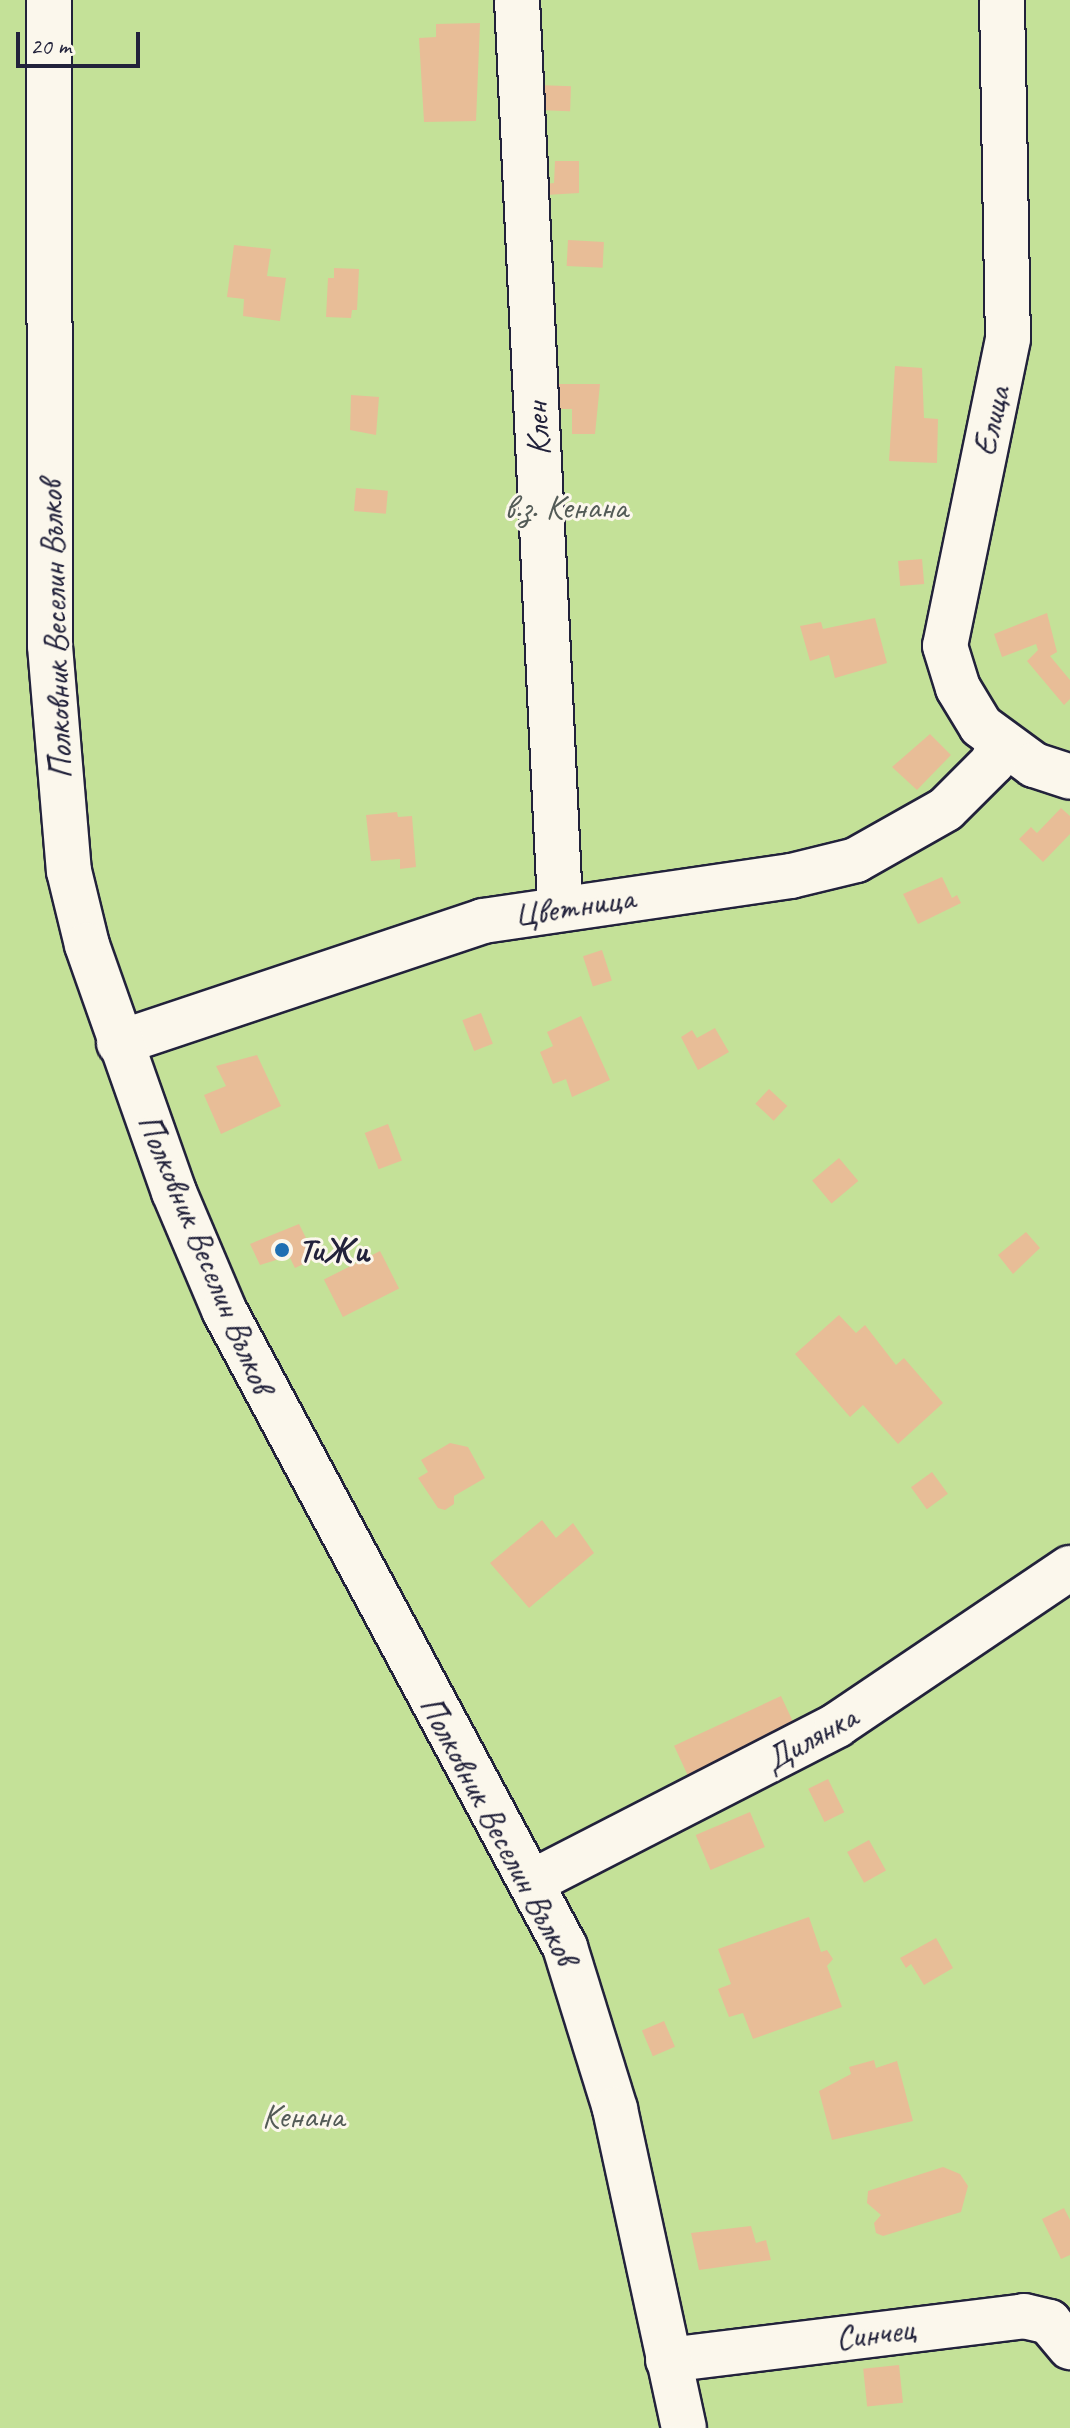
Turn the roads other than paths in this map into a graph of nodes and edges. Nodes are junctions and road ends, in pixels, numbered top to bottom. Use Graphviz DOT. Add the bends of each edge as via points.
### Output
graph roads {
  1 [pos="49,0"];
  2 [pos="517,0"];
  3 [pos="1002,0"];
  4 [pos="999,742"];
  5 [pos="1070,777"];
  6 [pos="560,906"];
  7 [pos="119,1043"];
  8 [pos="1070,1568"];
  9 [pos="534,1881"];
  10 [pos="1070,2347"];
  11 [pos="668,2360"];
  12 [pos="684,2428"];
  1 -- 7 [label="street, Полковник Веселин Вълков" via="50,631 56,745 69,871"];
  2 -- 6 [label="street, Клен"];
  3 -- 4 [label="street, Елица" via="1008,339 945,646 966,703"];
  4 -- 5 [label="street, Елица" via="1034,765"];
  4 -- 6 [label="street, Цветница" via="993,762 946,809 856,860 791,876"];
  6 -- 7 [label="street, Цветница" via="449,931"];
  7 -- 9 [label="street, Полковник Веселин Вълков" via="224,1310 379,1607"];
  8 -- 9 [label="street, Дилянка" via="824,1733"];
  9 -- 11 [label="street, Полковник Веселин Вълков" via="565,1947 602,2054"];
  10 -- 11 [label="street, Синчец" via="1049,2322 1024,2316"];
  11 -- 12 [label="street, Полковник Веселин Вълков"];
}
